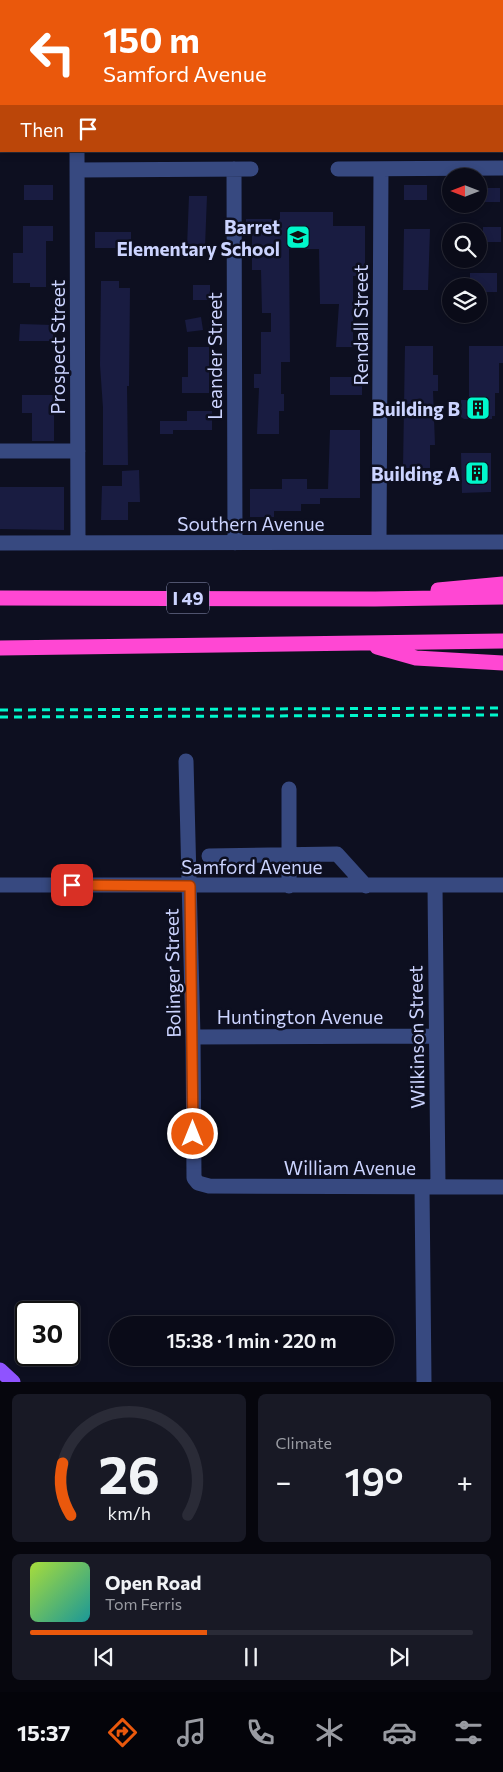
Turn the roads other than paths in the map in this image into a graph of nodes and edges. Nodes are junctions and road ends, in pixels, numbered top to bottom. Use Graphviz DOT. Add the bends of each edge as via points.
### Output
graph roads {
  1 [pos="77,152"];
  2 [pos="338,168"];
  3 [pos="380,168"];
  4 [pos="503,168"];
  5 [pos="234,169"];
  6 [pos="251,169"];
  7 [pos="77,170"];
  8 [pos="0,451"];
  9 [pos="78,451"];
  10 [pos="379,542"];
  11 [pos="503,542"];
  12 [pos="0,543"];
  13 [pos="78,543"];
  14 [pos="235,543"];
  15 [pos="503,584"];
  16 [pos="503,597"];
  17 [pos="0,598"];
  18 [pos="375,599"];
  19 [pos="503,641"];
  20 [pos="361,642"];
  21 [pos="0,648"];
  22 [pos="503,663"];
  23 [pos="186,761"];
  24 [pos="289,788"];
  25 [pos="289,855"];
  26 [pos="209,856"];
  27 [pos="0,885"];
  28 [pos="503,885"];
  29 [pos="190,886"];
  30 [pos="289,886"];
  31 [pos="366,886"];
  32 [pos="435,886"];
  33 [pos="436,1036"];
  34 [pos="194,1037"];
  35 [pos="198,1183"];
  36 [pos="422,1186"];
  37 [pos="438,1187"];
  38 [pos="503,1187"];
  39 [pos="0,1370"];
  40 [pos="12,1382"];
  41 [pos="424,1382"];
  1 -- 7 [label="street, Prospect Street"];
  2 -- 3 [label="street"];
  3 -- 4 [label="street"];
  3 -- 10 [label="street, Rendall Street"];
  5 -- 6 [label="street"];
  5 -- 7 [label="street"];
  5 -- 14 [label="street, Leander Street"];
  7 -- 9 [label="street, Prospect Street"];
  8 -- 9 [label="street"];
  9 -- 13 [label="street, Prospect Street"];
  10 -- 11 [label="street, Southern Avenue"];
  10 -- 14 [label="street, Southern Avenue"];
  12 -- 13 [label="street, Southern Avenue"];
  13 -- 14 [label="street, Southern Avenue"];
  15 -- 18 [label="highway" via="468,585"];
  16 -- 18 [label="highway, I 49"];
  17 -- 18 [label="highway, I 49"];
  19 -- 20 [label="highway"];
  20 -- 21 [label="highway"];
  20 -- 22 [label="highway" via="416,658"];
  23 -- 29 [label="street, Bolinger Street"];
  24 -- 25 [label="street"];
  25 -- 26 [label="street"];
  25 -- 30 [label="street"];
  25 -- 31 [label="street" via="337,854"];
  27 -- 29 [label="street, Samford Avenue"];
  28 -- 32 [label="street, Samford Avenue"];
  29 -- 30 [label="street, Samford Avenue"];
  29 -- 34 [label="street, Bolinger Street"];
  30 -- 31 [label="street, Samford Avenue"];
  31 -- 32 [label="street, Samford Avenue"];
  32 -- 33 [label="street, Wilkinson Street"];
  33 -- 34 [label="street, Huntington Avenue"];
  33 -- 37 [label="street, Wilkinson Street"];
  34 -- 35 [label="street, Bolinger Street" via="193,1172"];
  35 -- 36 [label="street, William Avenue" via="209,1186"];
  36 -- 37 [label="street, William Avenue"];
  36 -- 41 [label="street"];
  37 -- 38 [label="street, William Avenue"];
  39 -- 40 [label="main road"];
}
